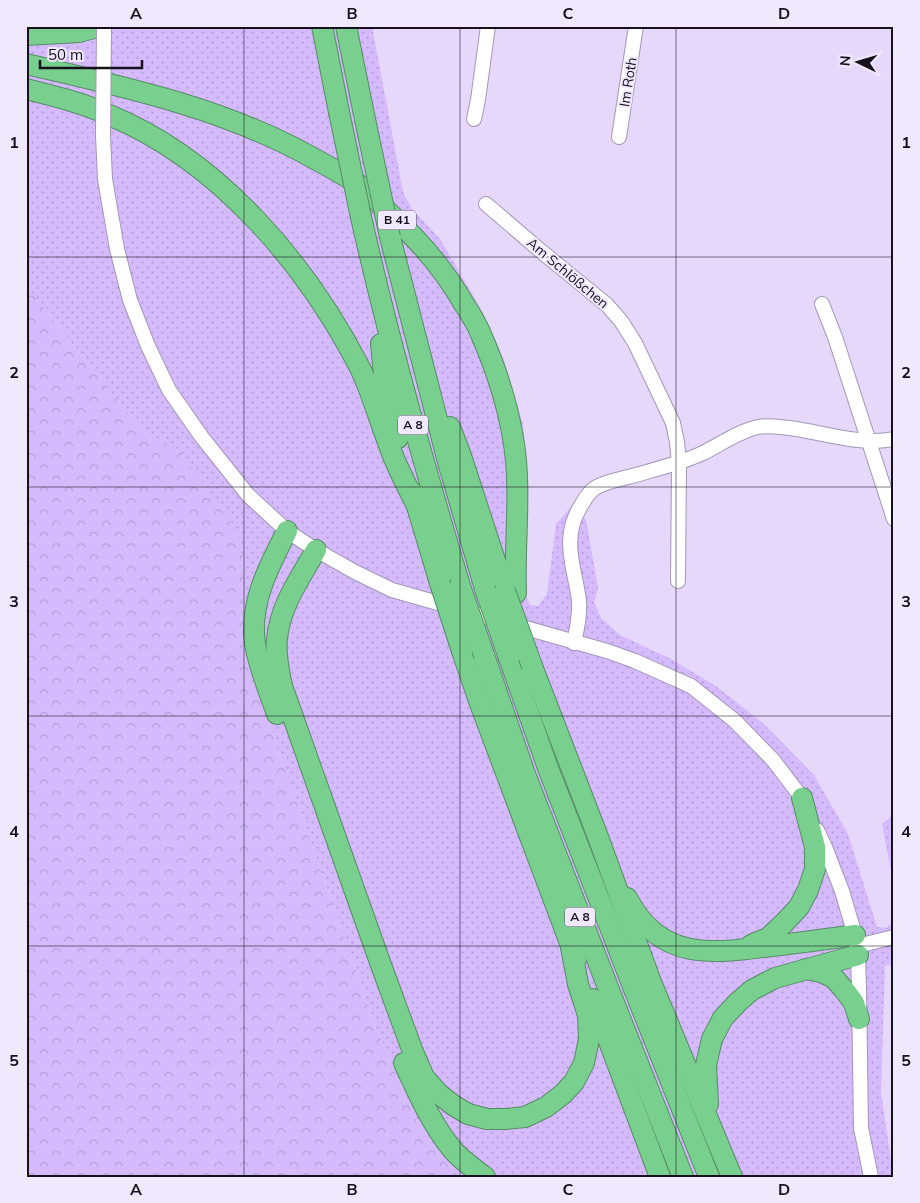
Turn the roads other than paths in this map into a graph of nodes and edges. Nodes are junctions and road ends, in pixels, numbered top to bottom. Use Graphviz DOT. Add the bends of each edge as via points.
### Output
graph roads {
  1 [pos="102,26"];
  2 [pos="322,26"];
  3 [pos="346,26"];
  4 [pos="488,26"];
  5 [pos="636,26"];
  6 [pos="26,35"];
  7 [pos="26,64"];
  8 [pos="26,90"];
  9 [pos="474,119"];
  10 [pos="619,137"];
  11 [pos="486,204"];
  12 [pos="371,262"];
  13 [pos="822,304"];
  14 [pos="416,341"];
  15 [pos="894,439"];
  16 [pos="869,442"];
  17 [pos="679,464"];
  18 [pos="416,504"];
  19 [pos="894,519"];
  20 [pos="287,531"];
  21 [pos="316,550"];
  22 [pos="678,581"];
  23 [pos="511,592"];
  24 [pos="574,643"];
  25 [pos="802,798"];
  26 [pos="598,838"];
  27 [pos="894,936"];
  28 [pos="857,945"];
  29 [pos="571,947"];
  30 [pos="736,951"];
  31 [pos="806,969"];
  32 [pos="859,1019"];
  33 [pos="710,1123"];
  34 [pos="485,1177"];
  35 [pos="660,1177"];
  36 [pos="683,1177"];
  37 [pos="709,1177"];
  38 [pos="732,1177"];
  39 [pos="871,1177"];
  1 -- 6 [label="highway" via="79,32"];
  1 -- 20 [label="street, bridge" via="105,179 117,250 130,300 170,390 201,436 248,495"];
  2 -- 12 [label="highway, A 8, bridge"];
  3 -- 14 [label="highway, A 8, bridge" via="390,238"];
  4 -- 9 [label="street"];
  5 -- 10 [label="street, Im Roth"];
  7 -- 23 [label="highway, B 41" via="128,87 194,107 288,144 358,185 411,233 454,286 480,331 501,385 513,438 517,488"];
  8 -- 18 [label="highway" via="74,102 141,130 178,152 218,183 257,220 294,264 333,319 361,370 394,457"];
  11 -- 17 [label="street, Am Schlößchen" via="607,305 620,320 635,343 673,423"];
  12 -- 18 [label="highway" via="384,375"];
  12 -- 36 [label="highway, A 8, bridge" via="392,348 460,586 525,774"];
  13 -- 16 [label="street"];
  14 -- 23 [label="highway"];
  14 -- 37 [label="highway, A 8, bridge" via="485,588 551,778"];
  15 -- 16 [label="street"];
  16 -- 17 [label="street" via="798,429 759,427"];
  16 -- 19 [label="street"];
  17 -- 22 [label="street, Am Schlößchen"];
  17 -- 24 [label="street" via="608,482 585,498 573,522 570,544 579,602"];
  18 -- 29 [label="highway, bridge" via="479,701"];
  20 -- 21 [label="street"];
  20 -- 34 [label="highway" via="266,574 257,602 254,625 259,661 402,1058 436,1127 453,1150"];
  21 -- 24 [label="street" via="392,590"];
  21 -- 29 [label="highway" via="289,596 281,617 277,660 282,686 413,1052 424,1076 439,1094 468,1114 506,1119 525,1117 546,1107 574,1082 584,1064 589,1039 588,1015"];
  23 -- 26 [label="highway, bridge" via="532,666"];
  24 -- 25 [label="street" via="635,661 691,686 735,721 773,760"];
  25 -- 28 [label="street" via="842,890"];
  25 -- 30 [label="highway" via="815,847 815,869 808,890 799,907 768,938"];
  26 -- 30 [label="highway" via="633,908 650,928 668,942 689,949"];
  26 -- 33 [label="highway" via="651,982"];
  27 -- 28 [label="street"];
  28 -- 30 [label="highway"];
  28 -- 31 [label="highway"];
  28 -- 32 [label="street"];
  29 -- 35 [label="highway"];
  31 -- 32 [label="highway" via="834,978 854,1003"];
  31 -- 33 [label="highway" via="775,978 752,990 723,1018 712,1040 706,1065"];
  32 -- 39 [label="street" via="861,1128"];
  33 -- 38 [label="highway"];
}
